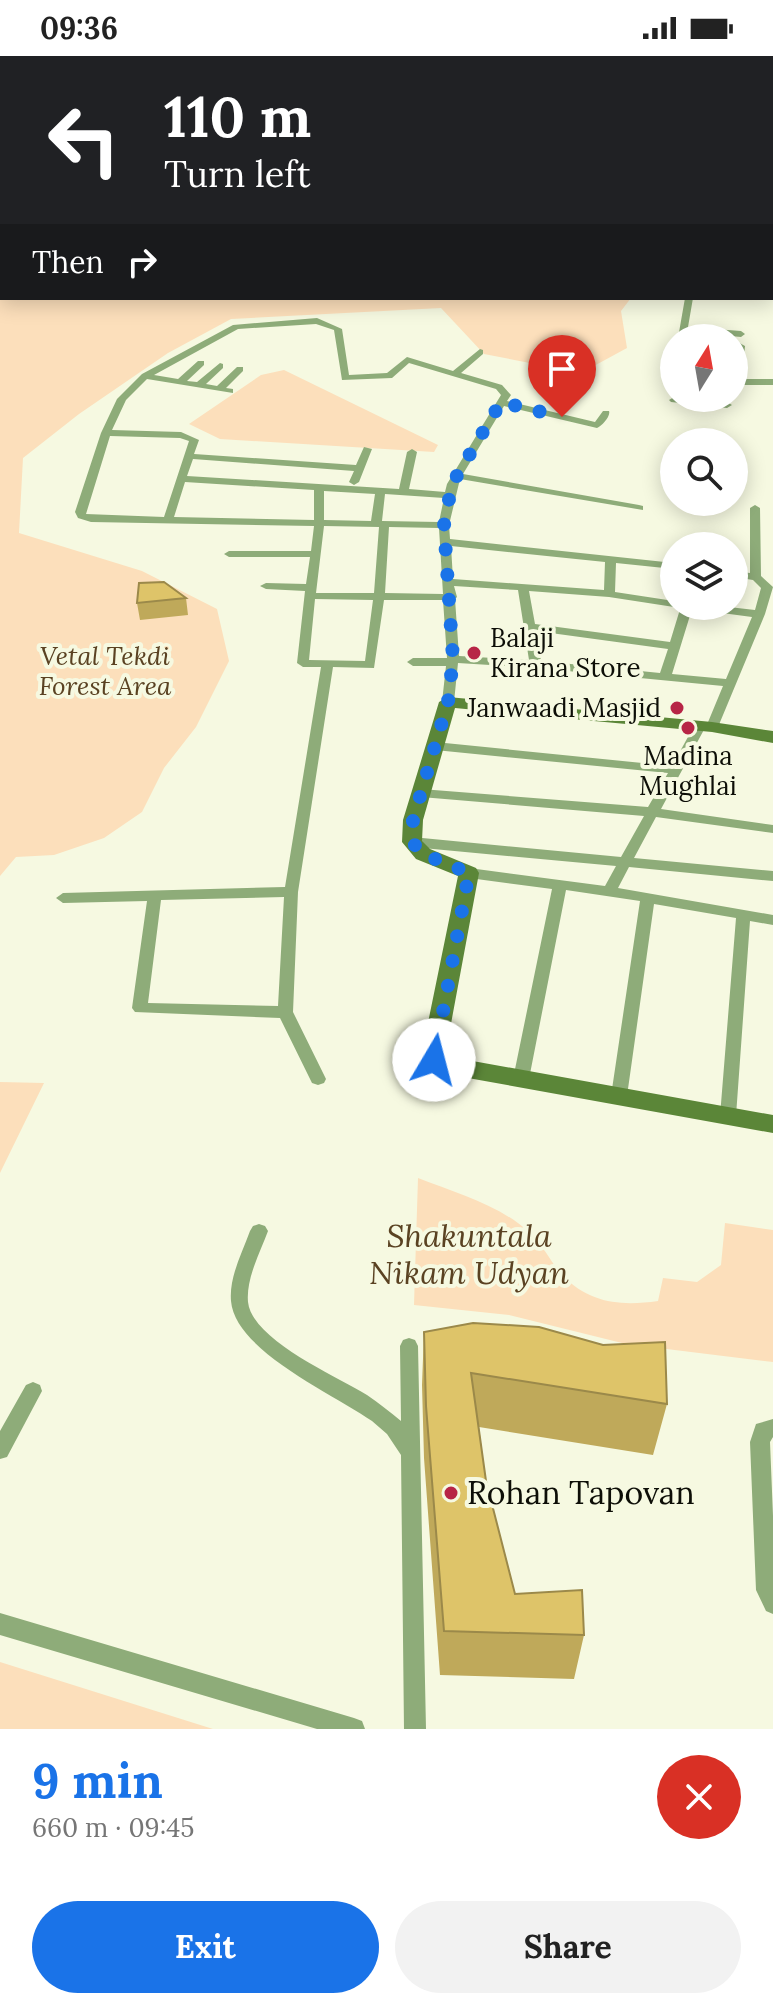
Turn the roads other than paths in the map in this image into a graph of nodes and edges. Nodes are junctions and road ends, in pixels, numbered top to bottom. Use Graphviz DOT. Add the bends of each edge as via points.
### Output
graph roads {
  1 [pos="689,300"];
  2 [pos="685,324"];
  3 [pos="480,352"];
  4 [pos="201,363"];
  5 [pos="220,366"];
  6 [pos="240,369"];
  7 [pos="454,374"];
  8 [pos="145,376"];
  9 [pos="180,382"];
  10 [pos="748,382"];
  11 [pos="773,382"];
  12 [pos="199,385"];
  13 [pos="501,402"];
  14 [pos="606,413"];
  15 [pos="106,433"];
  16 [pos="367,449"];
  17 [pos="412,452"];
  18 [pos="188,456"];
  19 [pos="277,462"];
  20 [pos="360,468"];
  21 [pos="457,476"];
  22 [pos="181,479"];
  23 [pos="354,482"];
  24 [pos="269,484"];
  25 [pos="319,487"];
  26 [pos="380,491"];
  27 [pos="403,492"];
  28 [pos="450,495"];
  29 [pos="639,508"];
  30 [pos="755,508"];
  31 [pos="168,520"];
  32 [pos="318,523"];
  33 [pos="380,524"];
  34 [pos="444,525"];
  35 [pos="444,542"];
  36 [pos="229,554"];
  37 [pos="315,554"];
  38 [pos="611,558"];
  39 [pos="660,564"];
  40 [pos="748,576"];
  41 [pos="756,577"];
  42 [pos="449,582"];
  43 [pos="266,586"];
  44 [pos="523,588"];
  45 [pos="310,592"];
  46 [pos="609,594"];
  47 [pos="379,596"];
  48 [pos="451,597"];
  49 [pos="660,602"];
  50 [pos="748,613"];
  51 [pos="759,614"];
  52 [pos="684,620"];
  53 [pos="530,627"];
  54 [pos="675,646"];
  55 [pos="452,661"];
  56 [pos="413,662"];
  57 [pos="536,664"];
  58 [pos="327,666"];
  59 [pos="665,676"];
  60 [pos="729,683"];
  61 [pos="448,702"];
  62 [pos="706,726"];
  63 [pos="773,737"];
  64 [pos="435,746"];
  65 [pos="676,770"];
  66 [pos="421,793"];
  67 [pos="651,812"];
  68 [pos="773,829"];
  69 [pos="412,842"];
  70 [pos="627,862"];
  71 [pos="469,873"];
  72 [pos="773,876"];
  73 [pos="560,885"];
  74 [pos="609,891"];
  75 [pos="291,892"];
  76 [pos="155,896"];
  77 [pos="63,898"];
  78 [pos="648,898"];
  79 [pos="743,915"];
  80 [pos="773,920"];
  81 [pos="285,1012"];
  82 [pos="318,1079"];
  83 [pos="521,1079"];
  84 [pos="619,1096"];
  85 [pos="728,1116"];
  86 [pos="773,1124"];
  87 [pos="259,1231"];
  88 [pos="415,1353"];
  89 [pos="33,1391"];
  90 [pos="773,1428"];
  91 [pos="0,1450"];
  92 [pos="411,1454"];
  93 [pos="773,1604"];
  94 [pos="0,1624"];
  95 [pos="354,1729"];
  96 [pos="415,1729"];
  1 -- 2 [label="street"];
  3 -- 7 [label="street"];
  4 -- 9 [label="street"];
  5 -- 12 [label="street"];
  6 -- 12 [label="street" via="224,390"];
  7 -- 8 [label="street" via="407,360 389,376 345,378 338,329 317,321 236,327"];
  7 -- 13 [label="street" via="503,390"];
  8 -- 9 [label="street"];
  8 -- 15 [label="street" via="122,399"];
  9 -- 12 [label="street"];
  10 -- 11 [label="street"];
  13 -- 14 [label="street" via="597,425"];
  13 -- 21 [label="street"];
  15 -- 18 [label="street" via="190,437 194,444"];
  15 -- 31 [label="street" via="82,516"];
  16 -- 20 [label="street"];
  17 -- 27 [label="street"];
  18 -- 19 [label="street"];
  18 -- 22 [label="street"];
  19 -- 20 [label="street"];
  19 -- 24 [label="street"];
  20 -- 23 [label="street"];
  21 -- 28 [label="street"];
  21 -- 29 [label="street"];
  22 -- 24 [label="street"];
  22 -- 31 [label="street"];
  24 -- 25 [label="street"];
  25 -- 26 [label="street"];
  25 -- 32 [label="street"];
  26 -- 27 [label="street"];
  26 -- 33 [label="street"];
  27 -- 28 [label="street"];
  28 -- 34 [label="street"];
  30 -- 41 [label="street"];
  31 -- 32 [label="street"];
  32 -- 33 [label="street"];
  32 -- 37 [label="street"];
  33 -- 34 [label="street"];
  33 -- 47 [label="street"];
  34 -- 35 [label="street"];
  35 -- 38 [label="street"];
  35 -- 42 [label="street"];
  36 -- 37 [label="street"];
  37 -- 45 [label="street"];
  38 -- 39 [label="street"];
  38 -- 46 [label="street"];
  40 -- 41 [label="street"];
  41 -- 51 [label="street" via="767,587"];
  42 -- 44 [label="street"];
  42 -- 48 [label="street"];
  43 -- 45 [label="street"];
  44 -- 46 [label="street"];
  44 -- 53 [label="street"];
  45 -- 47 [label="street"];
  45 -- 58 [label="street" via="303,663"];
  46 -- 49 [label="street"];
  47 -- 48 [label="street"];
  47 -- 58 [label="street" via="370,665"];
  48 -- 55 [label="street"];
  50 -- 51 [label="street"];
  51 -- 60 [label="street"];
  52 -- 54 [label="street"];
  53 -- 54 [label="street"];
  53 -- 57 [label="street"];
  54 -- 59 [label="street"];
  55 -- 56 [label="street"];
  55 -- 57 [label="street"];
  55 -- 61 [label="street"];
  57 -- 59 [label="street"];
  58 -- 75 [label="street"];
  59 -- 60 [label="street"];
  60 -- 62 [label="street"];
  61 -- 62 [label="street"];
  61 -- 64 [label="street"];
  62 -- 63 [label="street"];
  62 -- 65 [label="street"];
  64 -- 65 [label="street"];
  64 -- 66 [label="street"];
  65 -- 67 [label="street"];
  66 -- 67 [label="street"];
  66 -- 69 [label="street"];
  67 -- 68 [label="street"];
  67 -- 70 [label="street"];
  69 -- 70 [label="street"];
  69 -- 71 [label="street" via="423,854"];
  70 -- 72 [label="street"];
  70 -- 74 [label="street"];
  71 -- 73 [label="street"];
  71 -- 83 [label="street" via="434,1060"];
  73 -- 74 [label="street"];
  73 -- 83 [label="street"];
  74 -- 78 [label="street"];
  75 -- 76 [label="street"];
  75 -- 81 [label="street"];
  76 -- 77 [label="street"];
  76 -- 81 [label="street" via="140,1008"];
  78 -- 79 [label="street"];
  78 -- 84 [label="street"];
  79 -- 80 [label="street"];
  79 -- 85 [label="street"];
  81 -- 82 [label="street"];
  83 -- 84 [label="street"];
  84 -- 85 [label="street"];
  85 -- 86 [label="street"];
  87 -- 92 [label="street" via="241,1282 242,1314 261,1340 393,1427"];
  88 -- 92 [label="street"];
  89 -- 91 [label="street"];
  90 -- 93 [label="street" via="760,1435 766,1590"];
  92 -- 96 [label="street"];
  94 -- 95 [label="street"];
}
